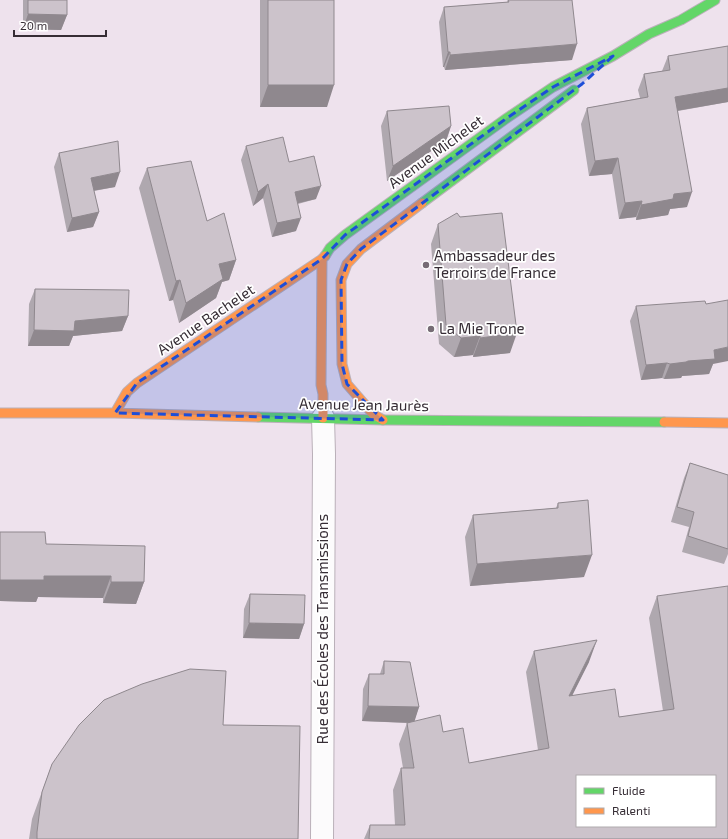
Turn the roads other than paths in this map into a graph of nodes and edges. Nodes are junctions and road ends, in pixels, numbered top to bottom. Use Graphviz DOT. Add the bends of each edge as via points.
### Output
graph roads {
  1 [pos="715,0"];
  2 [pos="613,56"];
  3 [pos="322,259"];
  4 [pos="0,413"];
  5 [pos="115,413"];
  6 [pos="323,418"];
  7 [pos="382,420"];
  8 [pos="728,423"];
  9 [pos="322,839"];
  1 -- 2 [label="street, Avenue Michelet"];
  2 -- 3 [label="street, Avenue Michelet" via="553,88 507,118 345,235"];
  2 -- 7 [label="street" via="585,82 361,248 347,264 341,280 342,364 347,384 373,414"];
  3 -- 5 [label="street, Avenue Bachelet" via="137,383 127,392"];
  3 -- 6 [label="street"];
  4 -- 5 [label="street, Avenue Jean Jaurès"];
  5 -- 6 [label="street, Avenue Jean Jaurès"];
  6 -- 7 [label="street, Avenue Jean Jaurès"];
  6 -- 9 [label="street, Rue des Écoles des Transmissions"];
  7 -- 8 [label="street, Avenue Jean Jaurès"];
}
